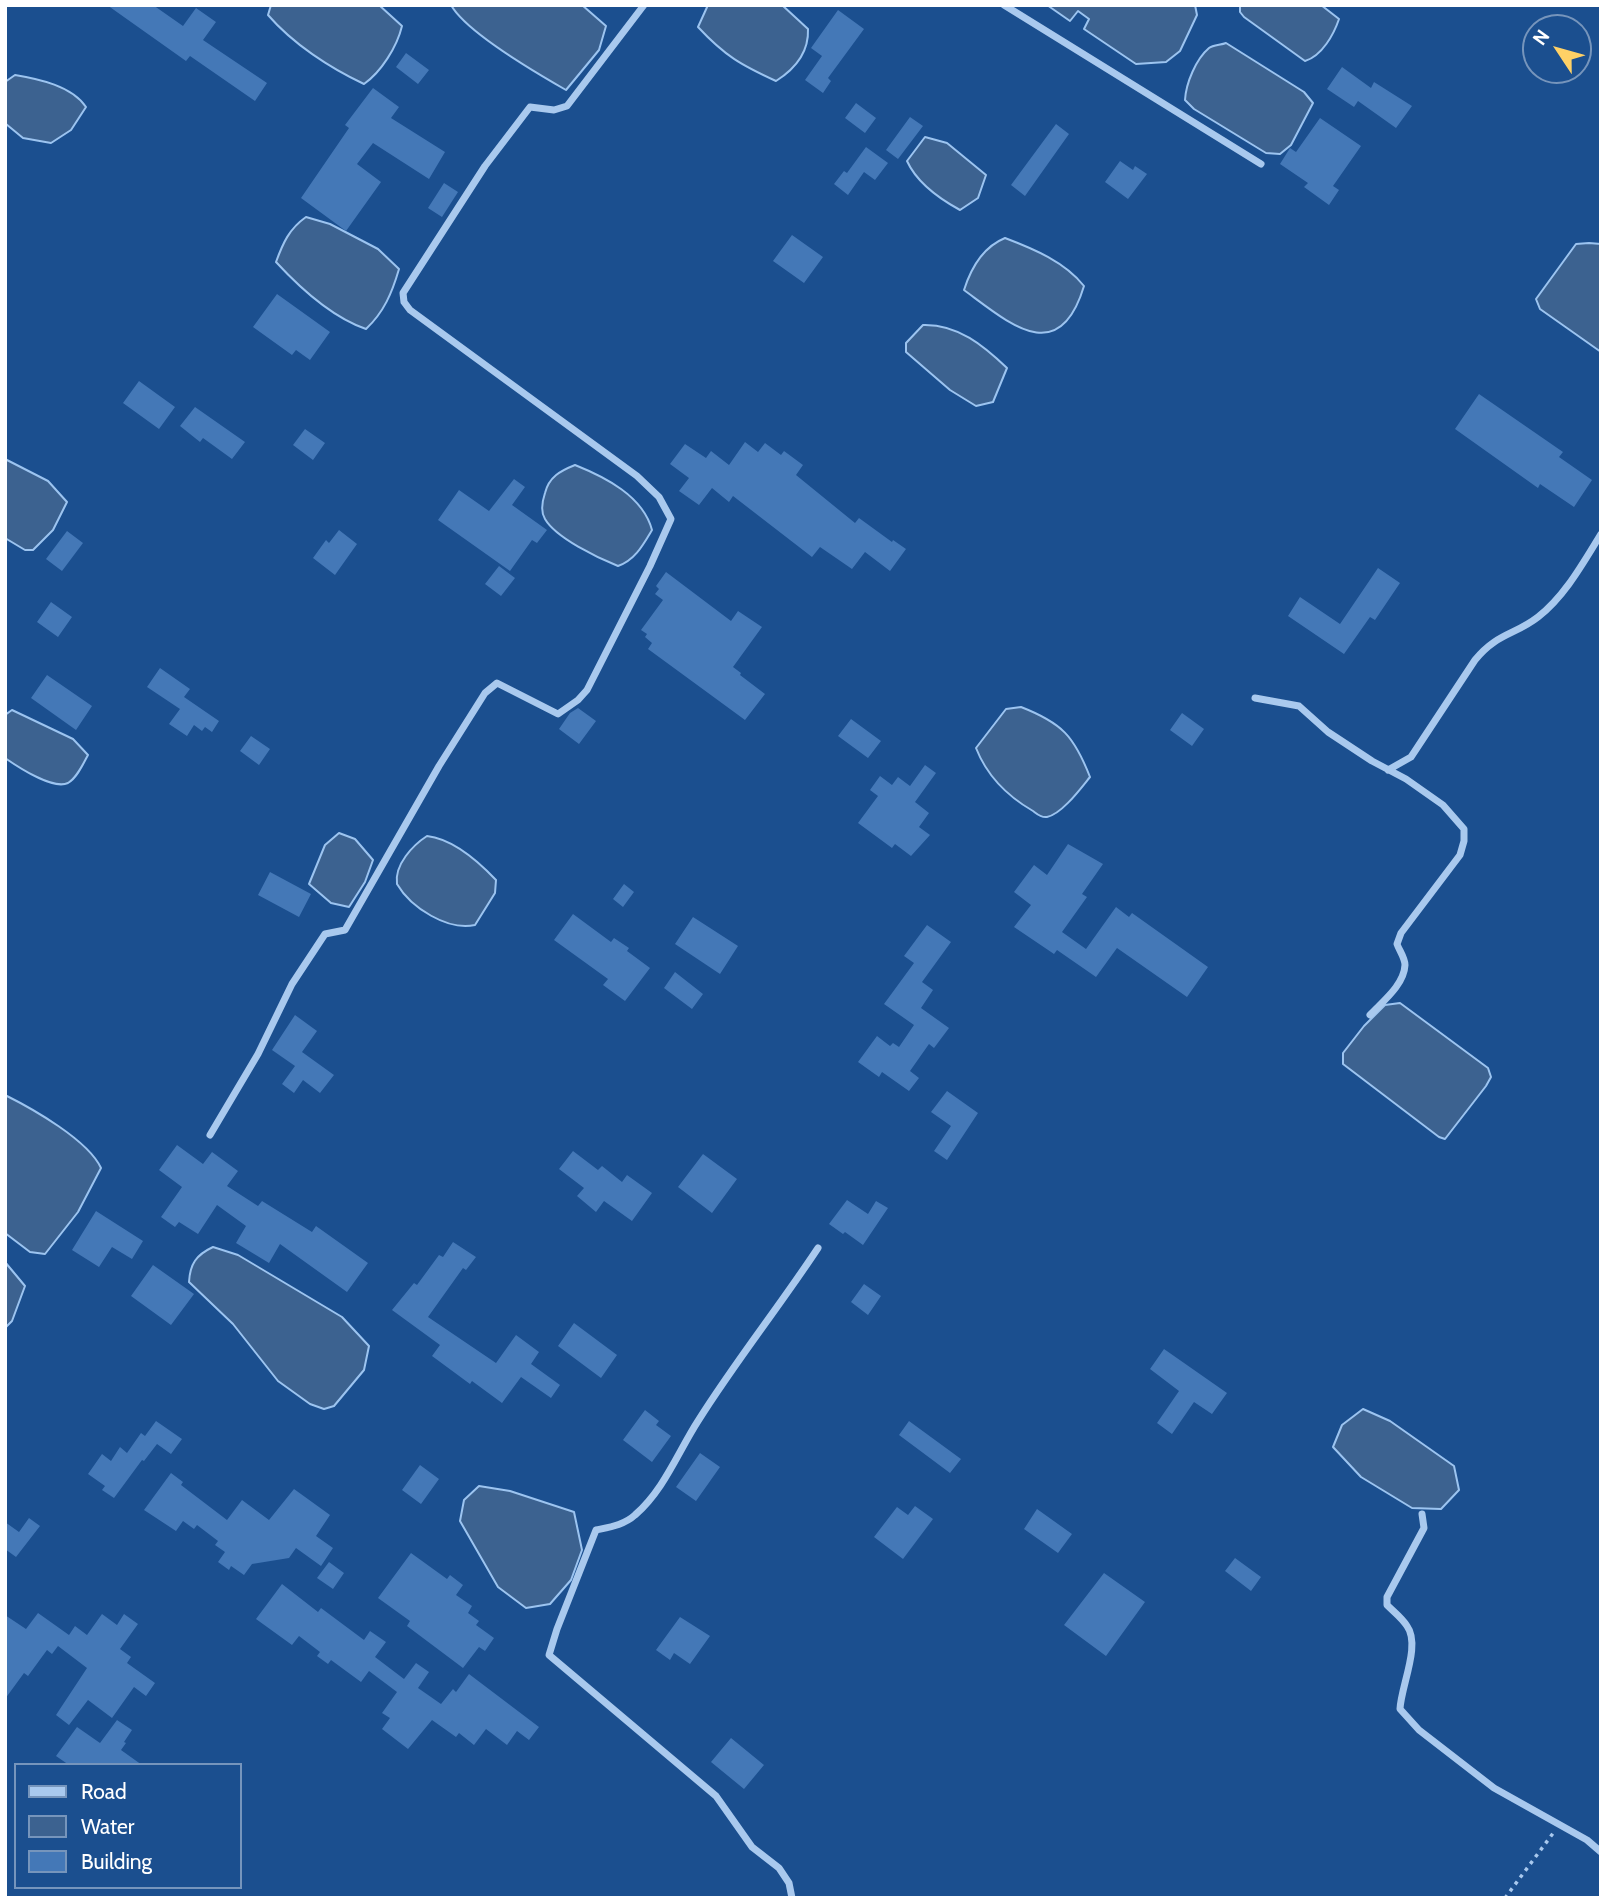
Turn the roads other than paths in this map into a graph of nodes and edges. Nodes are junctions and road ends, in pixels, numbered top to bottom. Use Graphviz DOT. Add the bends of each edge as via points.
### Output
graph roads {
  1 [pos="644,5"];
  2 [pos="1004,5"];
  3 [pos="1261,164"];
  4 [pos="1601,534"];
  5 [pos="1255,698"];
  6 [pos="1387,770"];
  7 [pos="1370,1015"];
  8 [pos="210,1135"];
  9 [pos="818,1248"];
  10 [pos="1422,1514"];
  11 [pos="1601,1852"];
  12 [pos="792,1898"];
  1 -- 8 [label="street" via="567,106 554,110 530,107 485,166 403,293 404,302 417,316 637,476 659,497 671,519 578,700 558,714 497,683 485,693 345,930 325,934 292,985"];
  2 -- 3 [label="street"];
  4 -- 6 [label="street" via="1553,605 1486,646 1411,757"];
  5 -- 6 [label="street" via="1299,706 1328,732"];
  6 -- 7 [label="street" via="1443,805 1464,829 1464,841 1460,855 1401,933 1396,944 1405,963 1402,975"];
  9 -- 12 [label="street" via="697,1421 650,1499 634,1517 596,1530 549,1655 716,1796 752,1847 779,1868"];
  10 -- 11 [label="street" via="1424,1528 1387,1597 1387,1605 1409,1628 1412,1658 1400,1709 1483,1781"];
}
